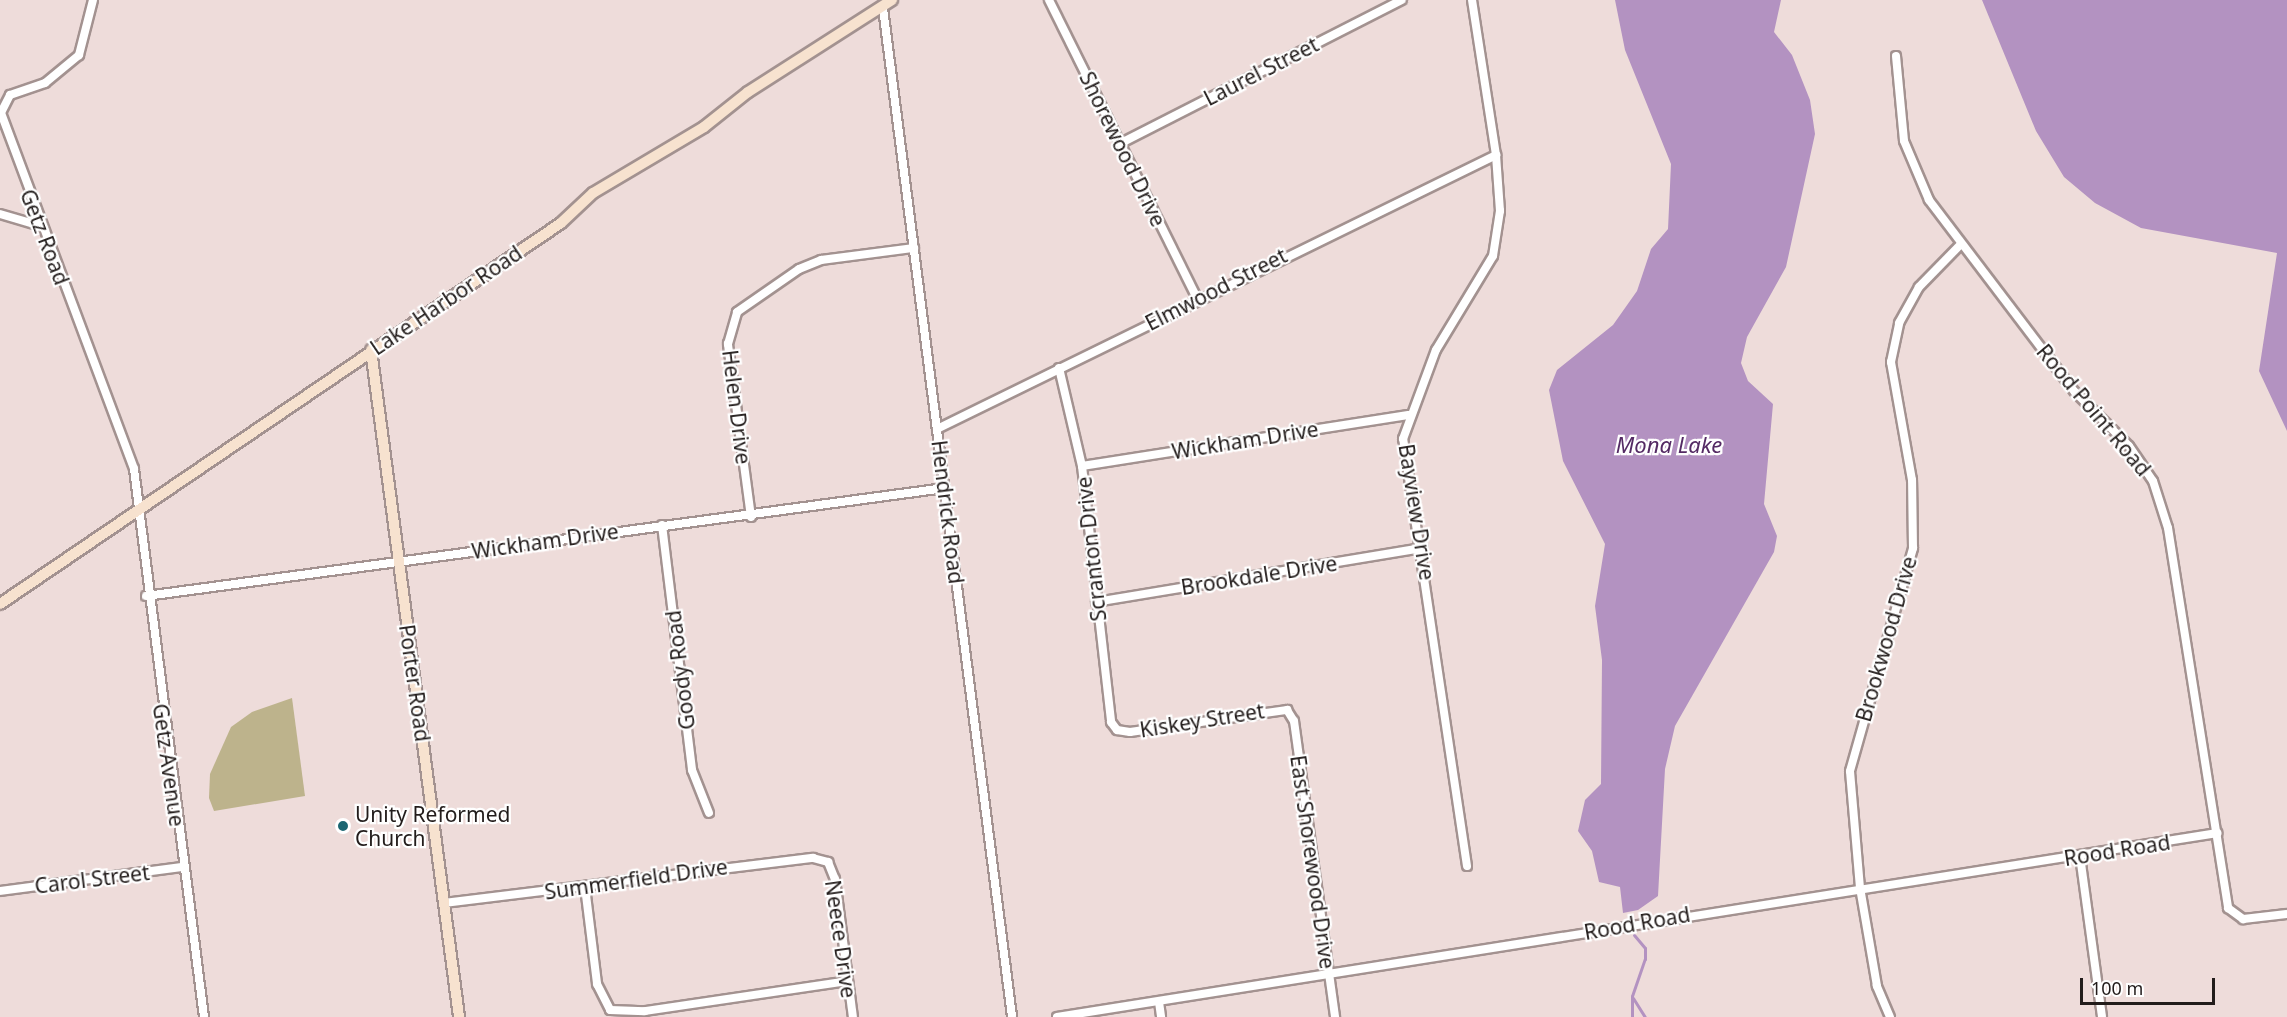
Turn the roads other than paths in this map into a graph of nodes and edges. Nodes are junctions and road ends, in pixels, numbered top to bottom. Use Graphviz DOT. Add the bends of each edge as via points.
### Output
graph roads {
  1 [pos="93,0"];
  2 [pos="1050,0"];
  3 [pos="1402,0"];
  4 [pos="1472,0"];
  5 [pos="887,4"];
  6 [pos="1896,56"];
  7 [pos="1121,143"];
  8 [pos="1496,155"];
  9 [pos="0,214"];
  10 [pos="41,226"];
  11 [pos="1961,244"];
  12 [pos="914,248"];
  13 [pos="1197,298"];
  14 [pos="371,350"];
  15 [pos="1059,368"];
  16 [pos="1408,415"];
  17 [pos="937,429"];
  18 [pos="1082,466"];
  19 [pos="945,488"];
  20 [pos="136,512"];
  21 [pos="751,517"];
  22 [pos="662,525"];
  23 [pos="1423,548"];
  24 [pos="399,562"];
  25 [pos="147,596"];
  26 [pos="1096,602"];
  27 [pos="0,604"];
  28 [pos="1287,710"];
  29 [pos="1117,730"];
  30 [pos="710,813"];
  31 [pos="2217,834"];
  32 [pos="2080,856"];
  33 [pos="828,862"];
  34 [pos="1467,866"];
  35 [pos="183,867"];
  36 [pos="585,887"];
  37 [pos="1860,888"];
  38 [pos="0,891"];
  39 [pos="444,903"];
  40 [pos="2287,914"];
  41 [pos="1329,977"];
  42 [pos="847,981"];
  43 [pos="1159,1002"];
  44 [pos="204,1017"];
  45 [pos="459,1017"];
  46 [pos="853,1017"];
  47 [pos="1012,1017"];
  48 [pos="1057,1017"];
  49 [pos="1161,1017"];
  50 [pos="1335,1017"];
  51 [pos="1890,1017"];
  52 [pos="2102,1017"];
  1 -- 10 [label="street, Getz Road" via="79,56 45,84 10,95 1,113"];
  2 -- 7 [label="street, Shorewood Drive"];
  3 -- 7 [label="street, Laurel Street"];
  4 -- 8 [label="street, Bayview Drive"];
  5 -- 12 [label="street, Hendrick Road"];
  5 -- 14 [label="street, Lake Harbor Road" via="748,92 704,127 593,193 561,223"];
  6 -- 11 [label="street, Rood Point Road" via="1895,83 1915,175"];
  7 -- 13 [label="street, Shorewood Drive"];
  8 -- 13 [label="street, Elmwood Street"];
  8 -- 16 [label="street, Bayview Drive" via="1500,211 1493,256 1436,350"];
  9 -- 10 [label="street"];
  10 -- 20 [label="street, Getz Road" via="134,470"];
  11 -- 31 [label="street, Rood Point Road" via="2075,392 2129,446 2153,481 2168,528"];
  11 -- 37 [label="street, Brookwood Drive" via="1919,287 1899,322 1891,362 1912,480 1913,548 1850,771"];
  12 -- 17 [label="street, Hendrick Road"];
  12 -- 21 [label="street, Helen Drive" via="821,260 799,269 737,312 729,344"];
  13 -- 15 [label="street, Elmwood Street"];
  14 -- 20 [label="street, Lake Harbor Road"];
  14 -- 24 [label="street, Porter Road"];
  15 -- 17 [label="street, Elmwood Street"];
  15 -- 18 [label="street, Scranton Drive"];
  16 -- 18 [label="street, Wickham Drive"];
  16 -- 23 [label="street, Bayview Drive" via="1405,466"];
  17 -- 19 [label="street, Hendrick Road"];
  18 -- 26 [label="street, Scranton Drive"];
  19 -- 21 [label="street, Wickham Drive"];
  19 -- 47 [label="street, Hendrick Road"];
  20 -- 25 [label="street, Getz Avenue"];
  20 -- 27 [label="street, Lake Harbor Road"];
  21 -- 22 [label="street, Wickham Drive"];
  22 -- 24 [label="street, Wickham Drive"];
  22 -- 30 [label="street, Goody Road" via="692,770"];
  23 -- 26 [label="street, Brookdale Drive"];
  23 -- 34 [label="street, Bayview Drive"];
  24 -- 25 [label="street, Wickham Drive"];
  24 -- 39 [label="street, Porter Road"];
  25 -- 35 [label="street, Getz Avenue"];
  26 -- 29 [label="street, Scranton Drive" via="1111,722"];
  28 -- 29 [label="street, Kiskey Street"];
  28 -- 41 [label="street, East Shorewood Drive" via="1294,721"];
  31 -- 32 [label="street, Rood Road"];
  31 -- 40 [label="street, Rood Point Road" via="2228,908 2243,919"];
  32 -- 37 [label="street, Rood Road"];
  32 -- 52 [label="street"];
  33 -- 36 [label="street, Summerfield Drive" via="813,858"];
  33 -- 42 [label="street, Neece Drive" via="835,879"];
  35 -- 38 [label="street, Carol Street"];
  35 -- 44 [label="street, Getz Avenue"];
  36 -- 39 [label="street, Summerfield Drive"];
  36 -- 42 [label="street" via="597,984 610,1010 645,1011"];
  37 -- 41 [label="street, Rood Road"];
  37 -- 51 [label="street, Brookwood Drive" via="1877,986"];
  39 -- 45 [label="street, Porter Road"];
  41 -- 43 [label="street, Rood Road"];
  41 -- 50 [label="street, East Shorewood Drive"];
  42 -- 46 [label="street, Neece Drive"];
  43 -- 48 [label="street, Rood Road"];
  43 -- 49 [label="street"];
}
